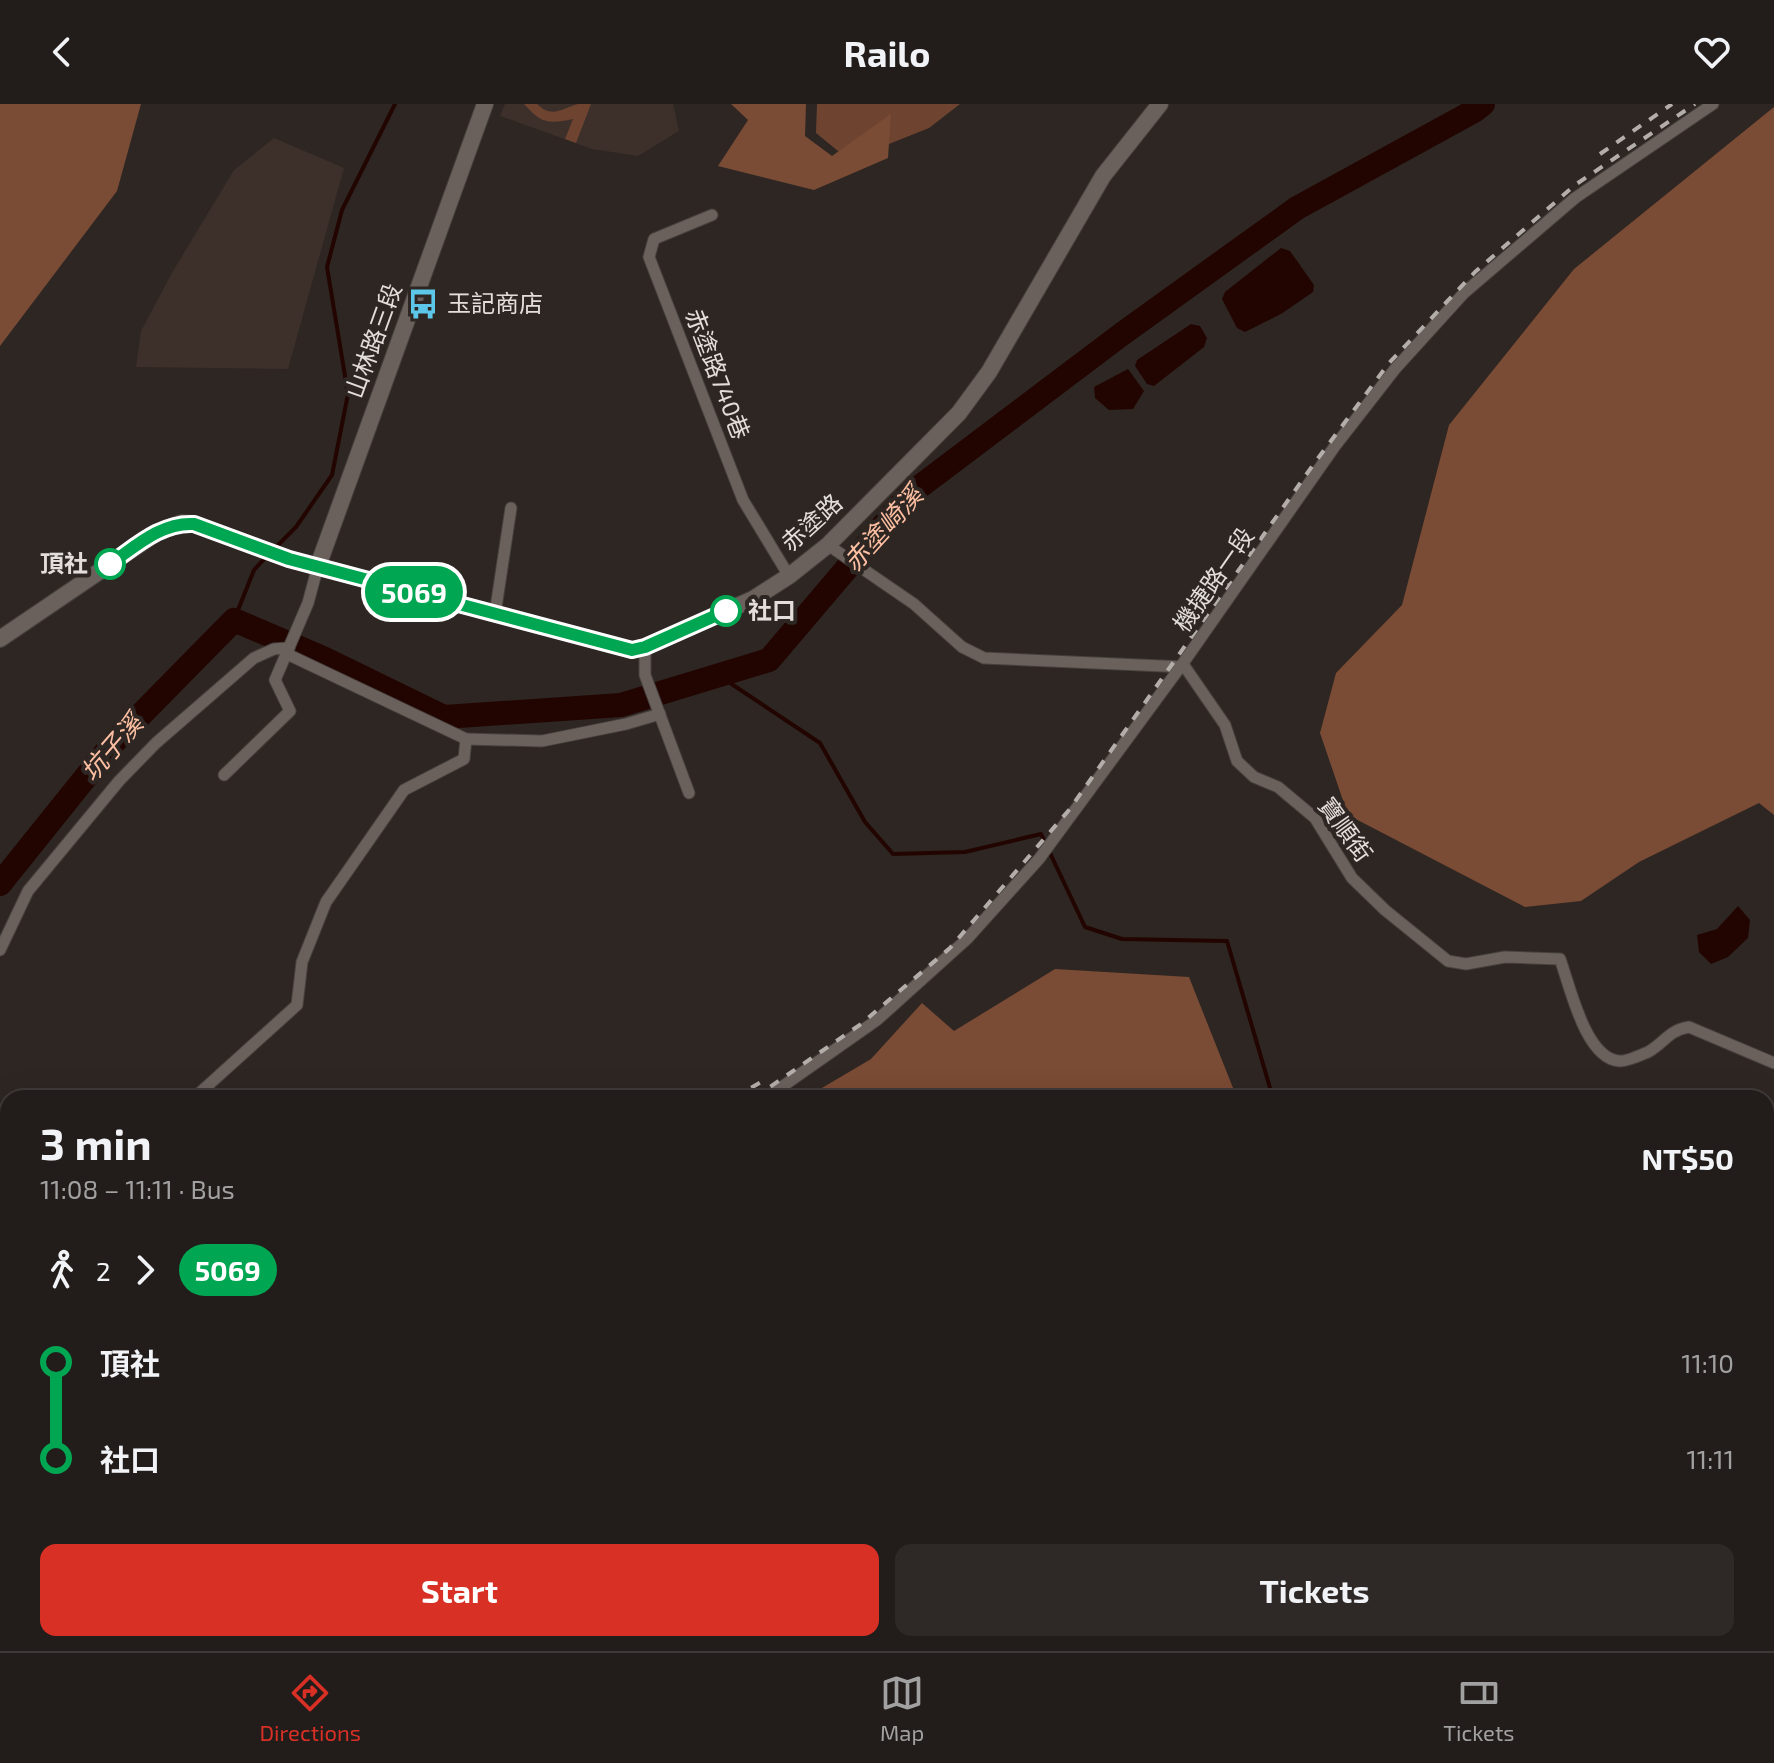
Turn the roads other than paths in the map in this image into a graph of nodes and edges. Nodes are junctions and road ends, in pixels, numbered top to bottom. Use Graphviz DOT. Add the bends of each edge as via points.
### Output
graph roads {
  1 [pos="485,104"];
  2 [pos="1160,104"];
  3 [pos="1713,104"];
  4 [pos="712,215"];
  5 [pos="511,508"];
  6 [pos="834,548"];
  7 [pos="318,566"];
  8 [pos="789,576"];
  9 [pos="495,614"];
  10 [pos="0,639"];
  11 [pos="645,647"];
  12 [pos="288,651"];
  13 [pos="1181,666"];
  14 [pos="658,711"];
  15 [pos="466,739"];
  16 [pos="224,775"];
  17 [pos="689,793"];
  18 [pos="0,950"];
  19 [pos="1774,1063"];
  20 [pos="203,1090"];
  21 [pos="777,1090"];
  1 -- 7 [label="street, 山林路三段"];
  2 -- 6 [label="street, 赤塗路" via="1103,176 989,372 959,413"];
  3 -- 13 [label="street, 機捷路一段" via="1575,198 1464,293 1335,446"];
  4 -- 8 [label="street, 赤塗路740巷" via="654,239 649,257 743,500"];
  5 -- 9 [label="street"];
  6 -- 8 [label="street, 赤塗路"];
  6 -- 13 [label="street" via="914,604 962,647 984,658"];
  7 -- 9 [label="street, 赤塗路"];
  7 -- 10 [label="street" via="181,523"];
  7 -- 12 [label="street"];
  8 -- 11 [label="street, 赤塗路" via="753,599"];
  9 -- 11 [label="street, 赤塗路" via="632,650"];
  11 -- 14 [label="street" via="645,675"];
  12 -- 15 [label="street"];
  12 -- 16 [label="street" via="275,680 290,711"];
  12 -- 18 [label="street" via="274,649 254,658 138,760 28,891"];
  13 -- 19 [label="street, 寶順街" via="1225,725 1237,761 1315,818 1352,878 1448,961 1560,959 1588,1037 1604,1056 1621,1062 1689,1027"];
  13 -- 21 [label="street, 機捷路一段" via="1053,839 967,939 877,1020"];
  14 -- 15 [label="street" via="626,724 542,741"];
  14 -- 17 [label="street"];
  15 -- 20 [label="street" via="464,759 404,790 326,902 302,962 297,1005"];
}
